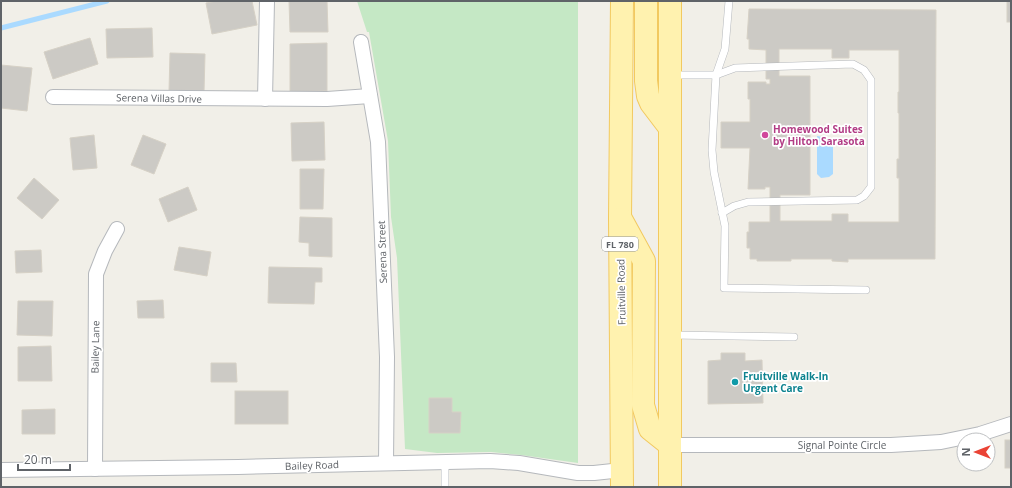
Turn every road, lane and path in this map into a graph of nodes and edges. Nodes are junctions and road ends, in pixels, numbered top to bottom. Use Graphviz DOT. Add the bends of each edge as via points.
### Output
graph roads {
  1 [pos="267,1"];
  2 [pos="622,1"];
  3 [pos="646,1"];
  4 [pos="670,1"];
  5 [pos="729,1"];
  6 [pos="361,42"];
  7 [pos="670,75"];
  8 [pos="716,75"];
  9 [pos="370,96"];
  10 [pos="53,97"];
  11 [pos="265,99"];
  12 [pos="670,128"];
  13 [pos="722,213"];
  14 [pos="620,218"];
  15 [pos="117,229"];
  16 [pos="866,290"];
  17 [pos="670,335"];
  18 [pos="794,337"];
  19 [pos="1011,424"];
  20 [pos="670,445"];
  21 [pos="445,462"];
  22 [pos="386,463"];
  23 [pos="95,469"];
  24 [pos="1,470"];
  25 [pos="625,481"];
  26 [pos="445,487"];
  27 [pos="670,487"];
  1 -- 11 [label="street"];
  2 -- 14 [label="main road, Fruitville Road / FL 780"];
  3 -- 12 [label="main road" via="648,96"];
  4 -- 7 [label="main road"];
  5 -- 8 [label="lane" via="725,49"];
  6 -- 9 [label="street, Serena Street"];
  7 -- 8 [label="lane"];
  7 -- 12 [label="main road"];
  8 -- 13 [label="lane" via="712,150"];
  8 -- 13 [label="lane" via="735,68 853,64 864,70 871,80 871,187 864,196 857,200 748,202"];
  9 -- 11 [label="street, Serena Villas Drive"];
  9 -- 22 [label="street, Serena Street" via="378,142 387,357"];
  10 -- 11 [label="street, Serena Villas Drive"];
  12 -- 17 [label="main road"];
  13 -- 16 [label="lane" via="725,226 724,288"];
  14 -- 20 [label="main road" via="644,261 643,405 650,429"];
  14 -- 25 [label="main road, Fruitville Road / FL 780"];
  15 -- 23 [label="street, Bailey Lane" via="96,274"];
  17 -- 18 [label="lane"];
  17 -- 20 [label="main road"];
  19 -- 20 [label="street, Signal Pointe Circle" via="941,442 891,445"];
  20 -- 27 [label="main road"];
  21 -- 22 [label="street, Bailey Road"];
  21 -- 25 [label="street, Bailey Road" via="519,463 578,473 594,473"];
  21 -- 26 [label="lane"];
  22 -- 23 [label="street, Bailey Road"];
  23 -- 24 [label="street, Bailey Road"];
}
